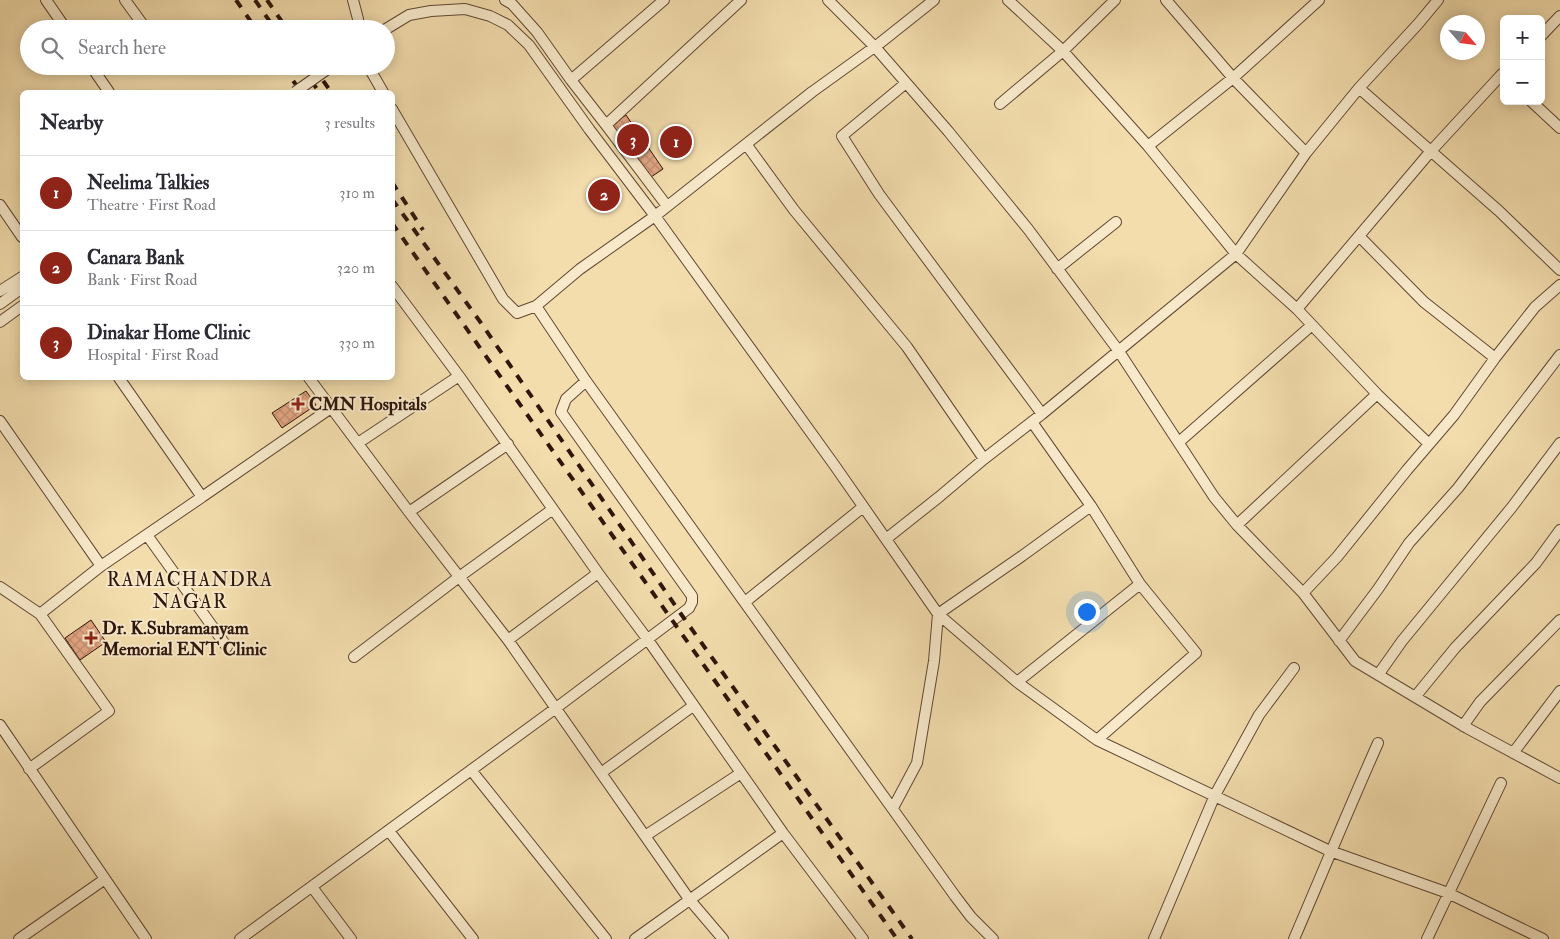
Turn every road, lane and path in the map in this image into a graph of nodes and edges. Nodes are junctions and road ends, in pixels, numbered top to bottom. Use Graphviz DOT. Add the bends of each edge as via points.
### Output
graph roads {
  1 [pos="46,0"];
  2 [pos="125,0"];
  3 [pos="353,0"];
  4 [pos="505,0"];
  5 [pos="664,0"];
  6 [pos="741,0"];
  7 [pos="828,0"];
  8 [pos="934,0"];
  9 [pos="1008,0"];
  10 [pos="1115,0"];
  11 [pos="1166,0"];
  12 [pos="1319,0"];
  13 [pos="1438,0"];
  14 [pos="1560,16"];
  15 [pos="60,20"];
  16 [pos="139,20"];
  17 [pos="358,20"];
  18 [pos="395,24"];
  19 [pos="1545,32"];
  20 [pos="875,47"];
  21 [pos="1063,51"];
  22 [pos="97,75"];
  23 [pos="319,75"];
  24 [pos="373,75"];
  25 [pos="1500,77"];
  26 [pos="1232,78"];
  27 [pos="570,80"];
  28 [pos="906,83"];
  29 [pos="1358,88"];
  30 [pos="108,90"];
  31 [pos="298,90"];
  32 [pos="382,90"];
  33 [pos="1000,104"];
  34 [pos="1535,105"];
  35 [pos="395,114"];
  36 [pos="606,125"];
  37 [pos="1560,128"];
  38 [pos="746,144"];
  39 [pos="1148,146"];
  40 [pos="1431,151"];
  41 [pos="1306,153"];
  42 [pos="0,205"];
  43 [pos="667,206"];
  44 [pos="655,216"];
  45 [pos="1116,222"];
  46 [pos="20,234"];
  47 [pos="1359,236"];
  48 [pos="1236,254"];
  49 [pos="1057,269"];
  50 [pos="1560,270"];
  51 [pos="20,278"];
  52 [pos="1560,285"];
  53 [pos="20,289"];
  54 [pos="395,290"];
  55 [pos="0,291"];
  56 [pos="0,304"];
  57 [pos="536,306"];
  58 [pos="20,307"];
  59 [pos="1297,309"];
  60 [pos="0,322"];
  61 [pos="1312,325"];
  62 [pos="1118,350"];
  63 [pos="1560,355"];
  64 [pos="1495,358"];
  65 [pos="459,376"];
  66 [pos="120,380"];
  67 [pos="310,380"];
  68 [pos="586,381"];
  69 [pos="1376,394"];
  70 [pos="331,408"];
  71 [pos="1042,414"];
  72 [pos="0,421"];
  73 [pos="1032,422"];
  74 [pos="1179,442"];
  75 [pos="358,443"];
  76 [pos="1560,443"];
  77 [pos="508,444"];
  78 [pos="1429,444"];
  79 [pos="984,459"];
  80 [pos="202,497"];
  81 [pos="1090,506"];
  82 [pos="863,507"];
  83 [pos="553,509"];
  84 [pos="409,512"];
  85 [pos="1237,525"];
  86 [pos="1560,530"];
  87 [pos="147,535"];
  88 [pos="886,539"];
  89 [pos="101,566"];
  90 [pos="598,573"];
  91 [pos="459,577"];
  92 [pos="1140,584"];
  93 [pos="0,587"];
  94 [pos="1304,592"];
  95 [pos="745,602"];
  96 [pos="40,614"];
  97 [pos="938,614"];
  98 [pos="1560,620"];
  99 [pos="508,640"];
  100 [pos="648,640"];
  101 [pos="1339,641"];
  102 [pos="227,647"];
  103 [pos="354,657"];
  104 [pos="1294,668"];
  105 [pos="1378,675"];
  106 [pos="1017,682"];
  107 [pos="1560,691"];
  108 [pos="1415,697"];
  109 [pos="693,706"];
  110 [pos="556,708"];
  111 [pos="0,725"];
  112 [pos="1463,726"];
  113 [pos="1097,740"];
  114 [pos="1378,743"];
  115 [pos="1513,753"];
  116 [pos="30,769"];
  117 [pos="471,770"];
  118 [pos="601,773"];
  119 [pos="741,773"];
  120 [pos="1560,778"];
  121 [pos="1500,782"];
  122 [pos="1215,796"];
  123 [pos="893,808"];
  124 [pos="389,830"];
  125 [pos="783,832"];
  126 [pos="645,836"];
  127 [pos="1330,851"];
  128 [pos="105,879"];
  129 [pos="312,887"];
  130 [pos="1448,894"];
  131 [pos="689,899"];
  132 [pos="19,939"];
  133 [pos="146,939"];
  134 [pos="240,939"];
  135 [pos="350,939"];
  136 [pos="473,939"];
  137 [pos="606,939"];
  138 [pos="635,939"];
  139 [pos="723,939"];
  140 [pos="863,939"];
  141 [pos="993,939"];
  142 [pos="1154,939"];
  143 [pos="1294,939"];
  144 [pos="1426,939"];
  145 [pos="1543,939"];
  1 -- 15 [label="street"];
  2 -- 16 [label="street"];
  3 -- 17 [label="street"];
  4 -- 27 [label="street" via="537,32"];
  5 -- 27 [label="street"];
  6 -- 36 [label="street"];
  7 -- 20 [label="street"];
  8 -- 20 [label="street"];
  9 -- 21 [label="street"];
  10 -- 21 [label="street"];
  11 -- 26 [label="street"];
  12 -- 26 [label="street"];
  13 -- 29 [label="street"];
  14 -- 19 [label="street"];
  18 -- 44 [label="street" via="409,15 464,9 508,25 529,45"];
  20 -- 28 [label="street"];
  20 -- 38 [label="street"];
  21 -- 33 [label="street"];
  21 -- 39 [label="street"];
  22 -- 30 [label="street"];
  23 -- 31 [label="street, bridge"];
  24 -- 32 [label="street"];
  25 -- 40 [label="street"];
  26 -- 39 [label="street"];
  26 -- 41 [label="street"];
  27 -- 36 [label="street"];
  28 -- 49 [label="street"];
  28 -- 71 [label="street" via="842,136 879,194"];
  29 -- 40 [label="street"];
  29 -- 41 [label="street"];
  34 -- 37 [label="street"];
  35 -- 57 [label="street" via="503,299 517,313"];
  36 -- 43 [label="street"];
  38 -- 43 [label="street"];
  38 -- 79 [label="street" via="794,210 907,347"];
  39 -- 48 [label="street"];
  40 -- 47 [label="street"];
  40 -- 50 [label="street"];
  41 -- 48 [label="street"];
  42 -- 46 [label="street"];
  43 -- 44 [label="street"];
  44 -- 57 [label="street" via="580,269"];
  44 -- 82 [label="street"];
  45 -- 49 [label="street"];
  47 -- 59 [label="street"];
  47 -- 64 [label="street" via="1424,302"];
  48 -- 59 [label="street"];
  48 -- 62 [label="street"];
  49 -- 62 [label="street"];
  51 -- 55 [label="street"];
  52 -- 64 [label="street" via="1534,308"];
  53 -- 56 [label="street"];
  54 -- 65 [label="street"];
  57 -- 68 [label="street"];
  58 -- 60 [label="street"];
  59 -- 61 [label="street"];
  61 -- 69 [label="street"];
  61 -- 74 [label="street"];
  62 -- 71 [label="street"];
  62 -- 74 [label="street"];
  63 -- 101 [label="street" via="1458,488 1409,543"];
  64 -- 78 [label="street"];
  65 -- 75 [label="street"];
  65 -- 77 [label="street"];
  66 -- 80 [label="street"];
  67 -- 70 [label="street"];
  68 -- 95 [label="street"];
  68 -- 100 [label="street" via="566,399 561,412 692,596 689,608"];
  69 -- 78 [label="street"];
  69 -- 85 [label="street"];
  70 -- 75 [label="street"];
  70 -- 80 [label="street"];
  71 -- 73 [label="street"];
  72 -- 89 [label="street"];
  73 -- 79 [label="street"];
  73 -- 81 [label="street"];
  74 -- 85 [label="street" via="1214,497"];
  75 -- 84 [label="street"];
  76 -- 105 [label="street"];
  77 -- 83 [label="street"];
  77 -- 84 [label="street"];
  78 -- 94 [label="street" via="1337,557"];
  79 -- 88 [label="street"];
  80 -- 87 [label="street"];
  81 -- 92 [label="street"];
  81 -- 97 [label="street"];
  82 -- 88 [label="street"];
  82 -- 95 [label="street"];
  83 -- 90 [label="street"];
  83 -- 91 [label="street"];
  84 -- 91 [label="street"];
  85 -- 94 [label="street"];
  86 -- 108 [label="street" via="1536,563 1455,648"];
  87 -- 89 [label="street"];
  87 -- 102 [label="street"];
  88 -- 97 [label="street"];
  89 -- 96 [label="street"];
  90 -- 99 [label="street"];
  90 -- 100 [label="street"];
  91 -- 99 [label="street"];
  91 -- 103 [label="street"];
  92 -- 106 [label="street"];
  92 -- 113 [label="street" via="1196,653"];
  93 -- 96 [label="street"];
  94 -- 101 [label="street"];
  95 -- 123 [label="street"];
  96 -- 116 [label="street" via="109,711"];
  97 -- 106 [label="street"];
  97 -- 123 [label="street" via="917,763"];
  98 -- 112 [label="street" via="1480,702"];
  99 -- 110 [label="street"];
  100 -- 109 [label="street"];
  100 -- 110 [label="street"];
  101 -- 105 [label="street" via="1355,661"];
  104 -- 122 [label="street" via="1259,715"];
  105 -- 108 [label="street"];
  106 -- 113 [label="street"];
  107 -- 115 [label="street"];
  108 -- 112 [label="street"];
  109 -- 118 [label="street"];
  109 -- 119 [label="street"];
  110 -- 117 [label="street"];
  110 -- 118 [label="street"];
  111 -- 116 [label="street"];
  112 -- 115 [label="street"];
  113 -- 122 [label="street"];
  114 -- 127 [label="street"];
  115 -- 120 [label="street"];
  116 -- 128 [label="street"];
  117 -- 124 [label="street"];
  117 -- 137 [label="street"];
  118 -- 126 [label="street"];
  119 -- 125 [label="street"];
  119 -- 126 [label="street"];
  121 -- 130 [label="street"];
  122 -- 127 [label="street"];
  122 -- 142 [label="street"];
  123 -- 141 [label="street" via="972,918"];
  124 -- 129 [label="street"];
  124 -- 136 [label="street"];
  125 -- 131 [label="street"];
  125 -- 140 [label="street"];
  126 -- 131 [label="street"];
  127 -- 130 [label="street"];
  127 -- 143 [label="street"];
  128 -- 132 [label="street"];
  128 -- 133 [label="street"];
  129 -- 134 [label="street"];
  129 -- 135 [label="street"];
  130 -- 144 [label="street"];
  130 -- 145 [label="street"];
  131 -- 138 [label="street"];
  131 -- 139 [label="street"];
}
